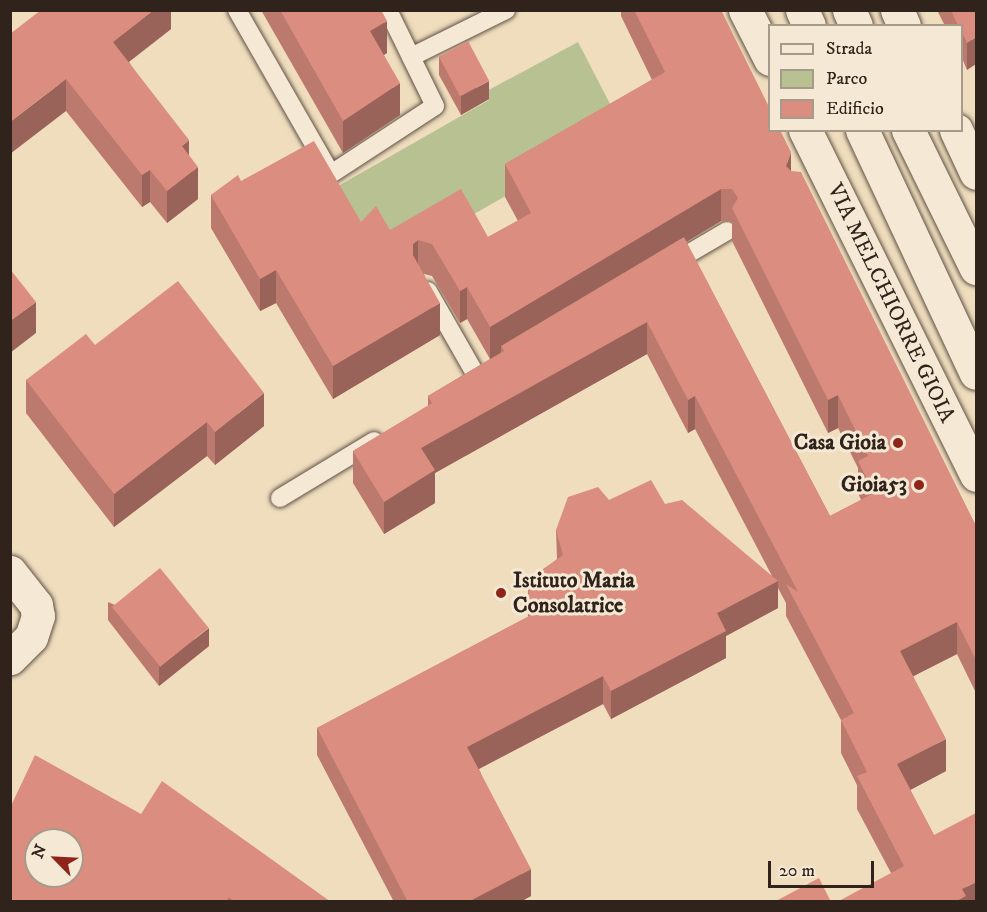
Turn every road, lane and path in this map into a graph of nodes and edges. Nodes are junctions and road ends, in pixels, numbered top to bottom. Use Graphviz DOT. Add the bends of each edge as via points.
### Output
graph roads {
  1 [pos="237,10"];
  2 [pos="388,10"];
  3 [pos="507,10"];
  4 [pos="745,10"];
  5 [pos="802,10"];
  6 [pos="849,10"];
  7 [pos="897,10"];
  8 [pos="808,24"];
  9 [pos="855,24"];
  10 [pos="903,24"];
  11 [pos="768,55"];
  12 [pos="411,57"];
  13 [pos="806,132"];
  14 [pos="863,132"];
  15 [pos="909,132"];
  16 [pos="957,132"];
  17 [pos="976,173"];
  18 [pos="727,231"];
  19 [pos="976,268"];
  20 [pos="657,272"];
  21 [pos="423,282"];
  22 [pos="497,366"];
  23 [pos="976,374"];
  24 [pos="477,377"];
  25 [pos="457,390"];
  26 [pos="386,433"];
  27 [pos="976,475"];
  28 [pos="280,498"];
  29 [pos="10,572"];
  30 [pos="10,658"];
  1 -- 12 [label="lane" via="331,174 435,106"];
  2 -- 12 [label="lane"];
  3 -- 12 [label="lane"];
  4 -- 11 [label="street"];
  5 -- 8 [label="street"];
  6 -- 9 [label="street"];
  7 -- 10 [label="street"];
  13 -- 27 [label="street, VIA MELCHIORRE GIOIA" via="821,181"];
  14 -- 23 [label="street, VIA MELCHIORRE GIOIA"];
  15 -- 19 [label="street"];
  16 -- 17 [label="street"];
  18 -- 20 [label="lane"];
  21 -- 24 [label="lane"];
  22 -- 24 [label="lane"];
  24 -- 25 [label="lane"];
  26 -- 28 [label="lane"];
  29 -- 30 [label="street" via="36,604 38,616 31,637"];
}
